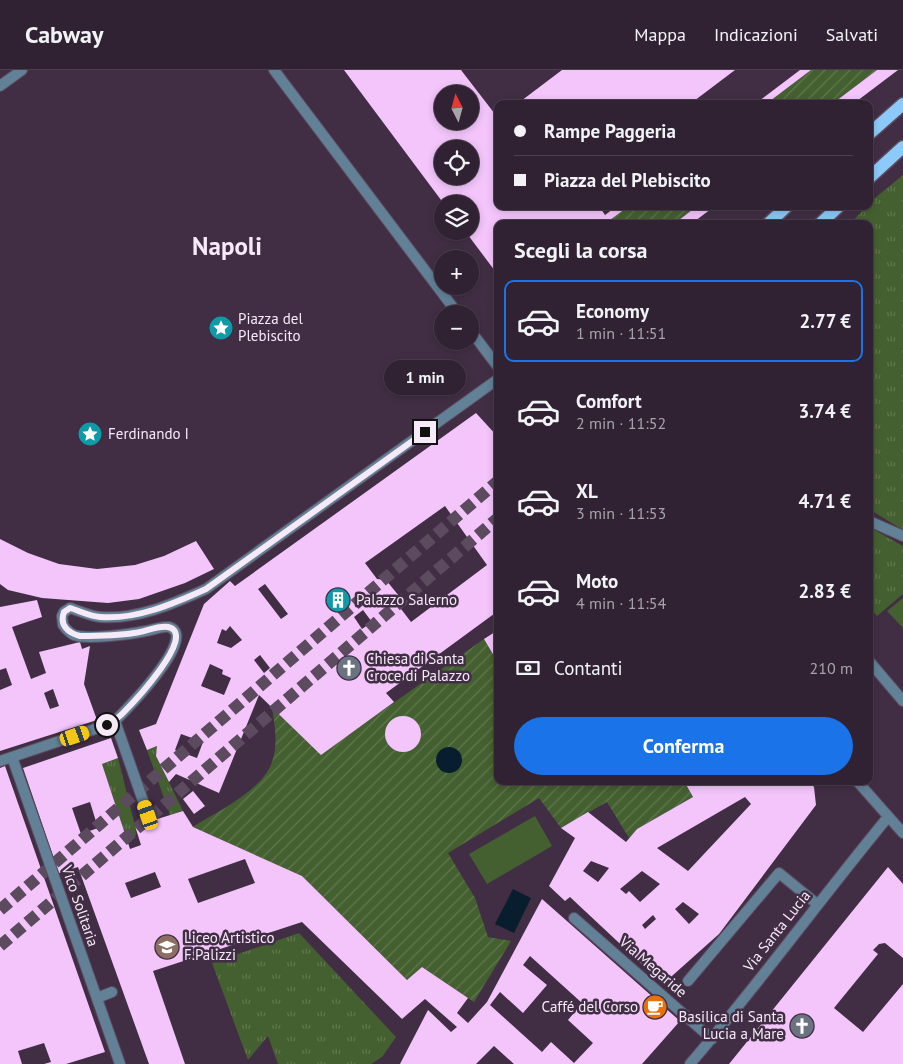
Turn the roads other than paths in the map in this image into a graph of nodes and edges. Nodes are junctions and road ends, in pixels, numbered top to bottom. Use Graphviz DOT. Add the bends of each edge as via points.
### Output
graph roads {
  1 [pos="22,70"];
  2 [pos="274,70"];
  3 [pos="0,86"];
  4 [pos="903,104"];
  5 [pos="873,130"];
  6 [pos="903,147"];
  7 [pos="873,174"];
  8 [pos="783,210"];
  9 [pos="835,210"];
  10 [pos="772,220"];
  11 [pos="824,220"];
  12 [pos="451,305"];
  13 [pos="479,342"];
  14 [pos="494,362"];
  15 [pos="494,382"];
  16 [pos="873,523"];
  17 [pos="903,536"];
  18 [pos="873,666"];
  19 [pos="903,700"];
  20 [pos="111,723"];
  21 [pos="12,757"];
  22 [pos="0,761"];
  23 [pos="860,785"];
  24 [pos="148,815"];
  25 [pos="888,817"];
  26 [pos="903,834"];
  27 [pos="817,904"];
  28 [pos="574,918"];
  29 [pos="688,981"];
  30 [pos="112,992"];
  31 [pos="97,998"];
  32 [pos="712,1039"];
  33 [pos="120,1064"];
  34 [pos="690,1064"];
  1 -- 3 [label="street"];
  2 -- 12 [label="street"];
  4 -- 5 [label="main road"];
  6 -- 7 [label="main road"];
  8 -- 10 [label="main road"];
  9 -- 11 [label="main road"];
  13 -- 14 [label="street"];
  15 -- 20 [label="street" via="206,589 170,605 127,615 100,617 70,608 64,612 62,621 73,635 133,634 167,627 175,633 175,644 162,668"];
  16 -- 17 [label="street"];
  18 -- 19 [label="street"];
  20 -- 21 [label="street"];
  20 -- 24 [label="street"];
  21 -- 22 [label="street"];
  21 -- 31 [label="street, Vico Solitaria"];
  23 -- 25 [label="street"];
  25 -- 26 [label="street"];
  25 -- 27 [label="street, Via Santa Lucia"];
  27 -- 29 [label="street" via="779,873"];
  27 -- 32 [label="street, Via Santa Lucia"];
  28 -- 32 [label="street, Via Megaride"];
  30 -- 31 [label="street"];
  31 -- 33 [label="street, Vico Solitaria"];
  32 -- 34 [label="street, Via Santa Lucia"];
}
